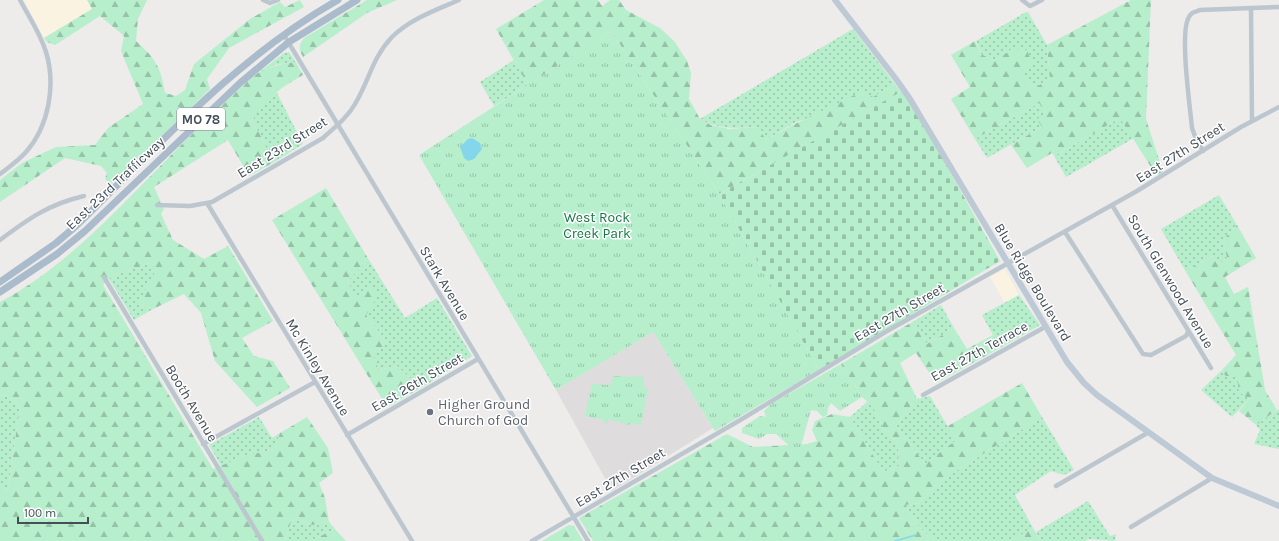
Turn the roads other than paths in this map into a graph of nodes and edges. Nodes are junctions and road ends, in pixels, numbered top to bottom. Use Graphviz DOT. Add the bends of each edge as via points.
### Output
graph roads {
  1 [pos="20,0"];
  2 [pos="263,0"];
  3 [pos="278,0"];
  4 [pos="338,0"];
  5 [pos="357,0"];
  6 [pos="459,0"];
  7 [pos="835,0"];
  8 [pos="1022,0"];
  9 [pos="1042,0"];
  10 [pos="1279,7"];
  11 [pos="1251,8"];
  12 [pos="284,35"];
  13 [pos="289,42"];
  14 [pos="1279,107"];
  15 [pos="1252,121"];
  16 [pos="338,125"];
  17 [pos="1203,151"];
  18 [pos="0,174"];
  19 [pos="84,196"];
  20 [pos="207,203"];
  21 [pos="157,205"];
  22 [pos="1112,205"];
  23 [pos="1065,232"];
  24 [pos="0,240"];
  25 [pos="1007,263"];
  26 [pos="104,277"];
  27 [pos="0,282"];
  28 [pos="0,292"];
  29 [pos="1045,327"];
  30 [pos="1188,332"];
  31 [pos="478,359"];
  32 [pos="1211,368"];
  33 [pos="314,382"];
  34 [pos="923,395"];
  35 [pos="1149,432"];
  36 [pos="347,435"];
  37 [pos="203,444"];
  38 [pos="1212,478"];
  39 [pos="1056,486"];
  40 [pos="1279,506"];
  41 [pos="574,517"];
  42 [pos="1131,527"];
  43 [pos="262,541"];
  44 [pos="412,541"];
  45 [pos="532,541"];
  46 [pos="588,541"];
  1 -- 18 [label="street" via="46,51 50,95 45,117 34,141 17,161"];
  2 -- 3 [label="street" via="270,3"];
  4 -- 12 [label="main road, East 23rd Trafficway / MO 78"];
  5 -- 13 [label="main road, East 23rd Trafficway / MO 78"];
  6 -- 16 [label="street, East 23rd Street" via="419,17 393,37 373,64 355,104"];
  7 -- 25 [label="main road, Blue Ridge Boulevard" via="896,79"];
  8 -- 9 [label="street" via="1032,6"];
  10 -- 11 [label="street"];
  11 -- 15 [label="street"];
  11 -- 17 [label="street" via="1200,10 1192,12 1187,20 1185,49 1192,128"];
  12 -- 13 [label="street, Stark Avenue"];
  12 -- 27 [label="main road, East 23rd Trafficway / MO 78" via="215,91 56,243"];
  13 -- 16 [label="street, Stark Avenue"];
  13 -- 28 [label="main road, East 23rd Trafficway / MO 78" via="240,82 84,231 57,254"];
  14 -- 15 [label="street, East 27th Street"];
  15 -- 17 [label="street, East 27th Street"];
  16 -- 20 [label="street, East 23rd Street" via="323,138"];
  16 -- 31 [label="street, Stark Avenue"];
  17 -- 22 [label="street, East 27th Street"];
  19 -- 24 [label="street" via="42,210"];
  20 -- 21 [label="street, East 23rd Street" via="190,206"];
  20 -- 33 [label="street, Mc Kinley Avenue"];
  22 -- 23 [label="street, East 27th Street"];
  22 -- 30 [label="street, South Glenwood Avenue"];
  23 -- 25 [label="street, East 27th Street"];
  23 -- 30 [label="street" via="1144,354 1151,355 1186,336"];
  25 -- 29 [label="main road, Blue Ridge Boulevard"];
  25 -- 41 [label="street, East 27th Street"];
  26 -- 37 [label="street, Booth Avenue"];
  29 -- 34 [label="street, East 27th Terrace"];
  29 -- 35 [label="main road, Blue Ridge Boulevard" via="1084,383"];
  30 -- 32 [label="street, South Glenwood Avenue"];
  31 -- 36 [label="street, East 26th Street"];
  31 -- 41 [label="street, Stark Avenue"];
  33 -- 36 [label="street, Mc Kinley Avenue"];
  33 -- 37 [label="street"];
  35 -- 38 [label="main road, Blue Ridge Boulevard"];
  35 -- 39 [label="street"];
  36 -- 44 [label="street, Mc Kinley Avenue"];
  37 -- 43 [label="street, Booth Avenue"];
  38 -- 40 [label="main road, Blue Ridge Boulevard"];
  38 -- 42 [label="street"];
  41 -- 45 [label="street, East 27th Street"];
  41 -- 46 [label="street, Stark Avenue"];
}
